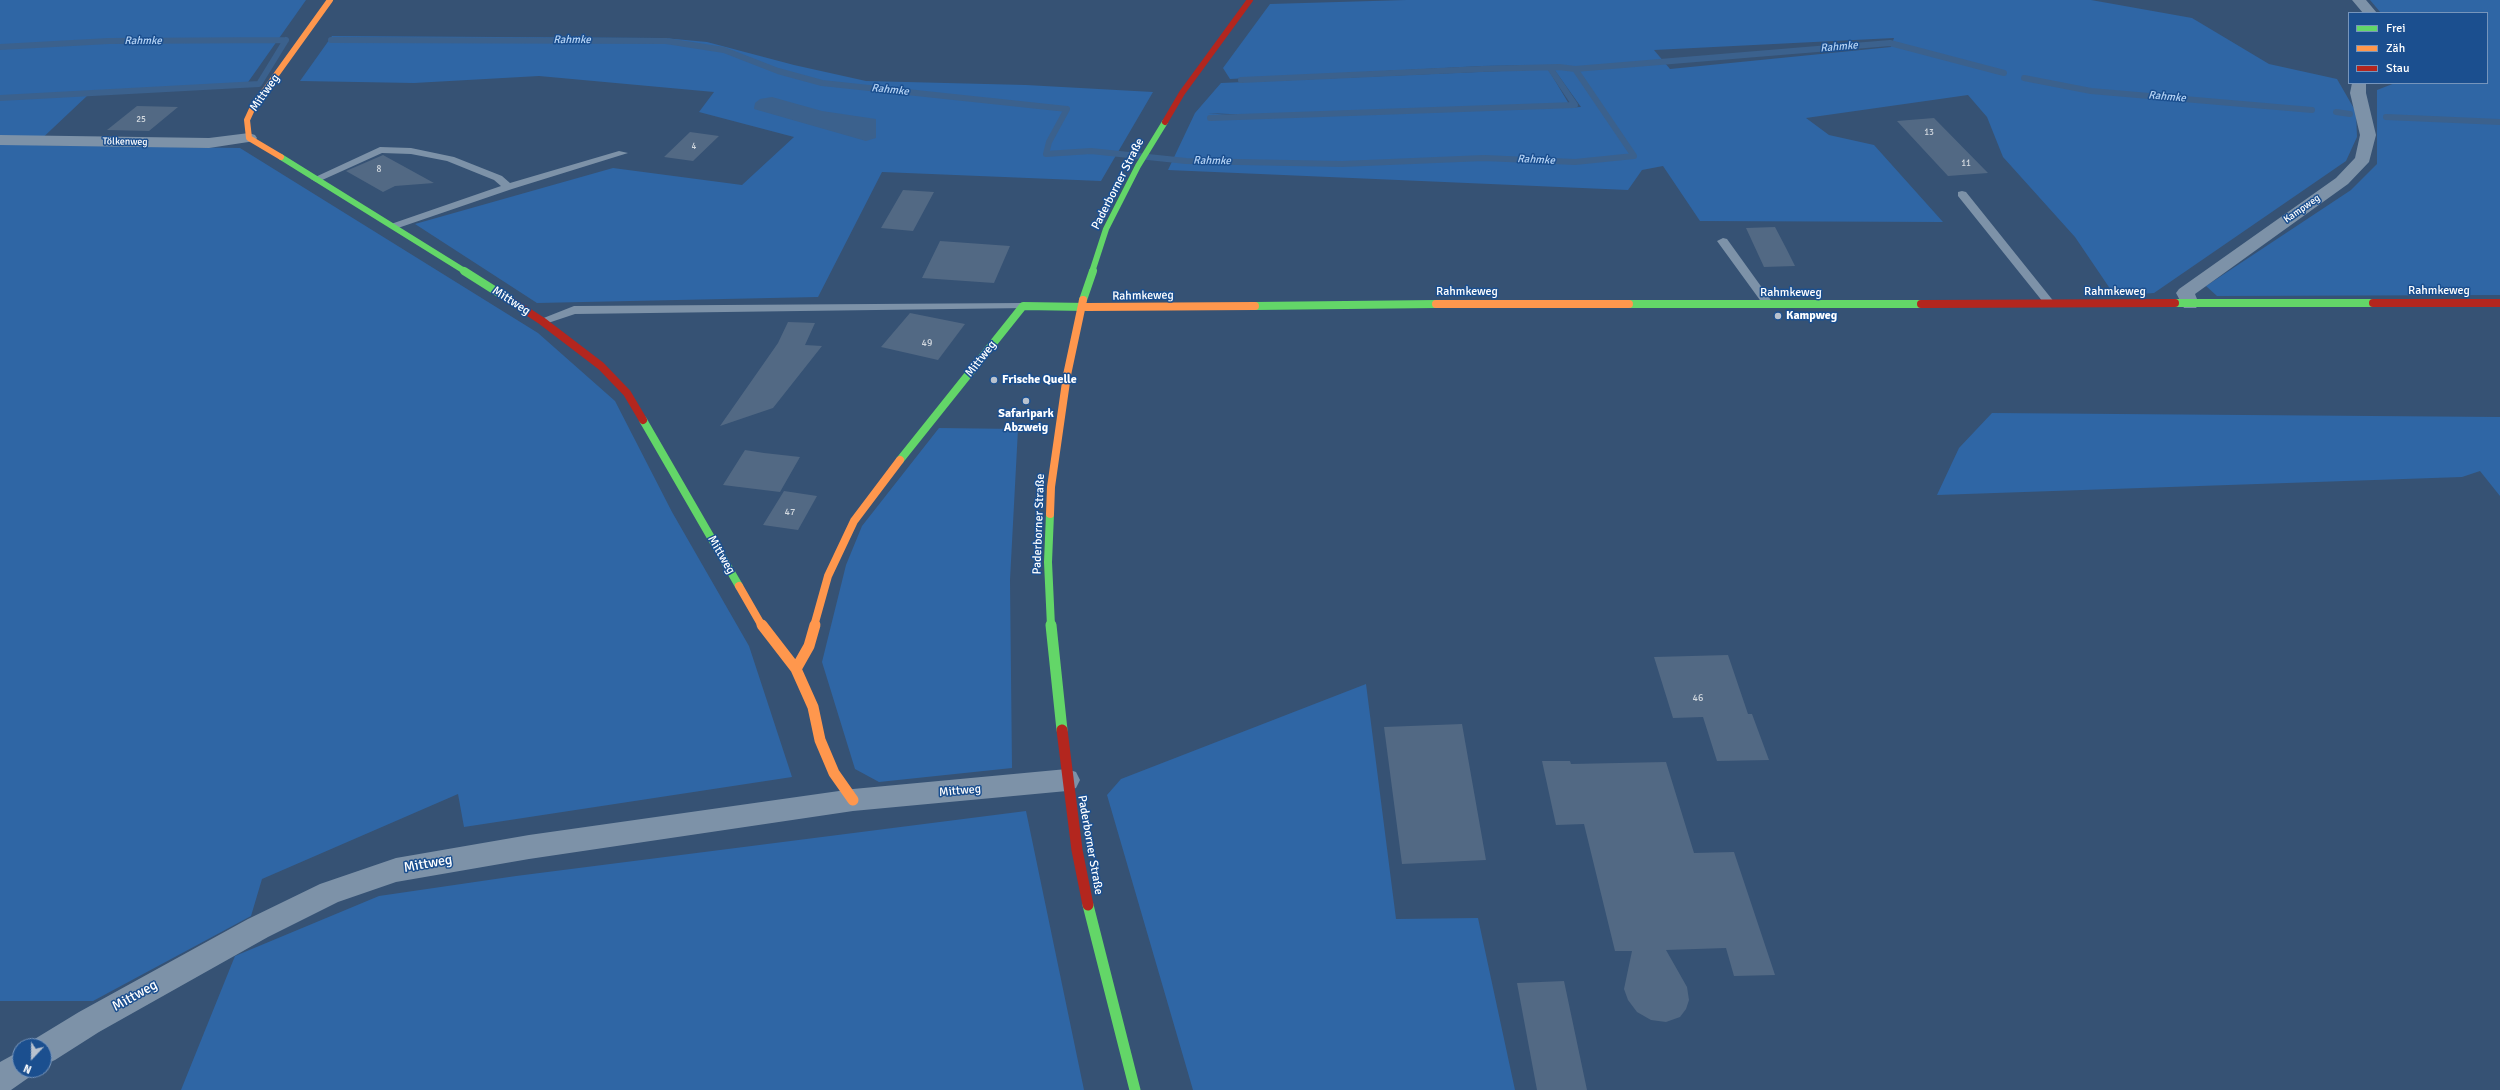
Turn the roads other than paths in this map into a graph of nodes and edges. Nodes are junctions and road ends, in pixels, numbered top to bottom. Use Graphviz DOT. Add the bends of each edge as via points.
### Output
graph roads {
  1 [pos="330,0"];
  2 [pos="1250,0"];
  3 [pos="2359,0"];
  4 [pos="2369,12"];
  5 [pos="2359,84"];
  6 [pos="249,138"];
  7 [pos="0,140"];
  8 [pos="624,153"];
  9 [pos="316,179"];
  10 [pos="508,187"];
  11 [pos="1962,194"];
  12 [pos="395,226"];
  13 [pos="1722,241"];
  14 [pos="2500,302"];
  15 [pos="2190,304"];
  16 [pos="1769,305"];
  17 [pos="2051,305"];
  18 [pos="1023,306"];
  19 [pos="1081,307"];
  20 [pos="542,321"];
  21 [pos="796,669"];
  22 [pos="1067,780"];
  23 [pos="853,800"];
  24 [pos="52,1045"];
  25 [pos="12,1071"];
  26 [pos="0,1079"];
  27 [pos="1135,1090"];
  1 -- 6 [label="street, Mittweg" via="254,107 246,126"];
  2 -- 19 [label="street, Paderborner Straße" via="1182,93 1138,166 1106,229"];
  3 -- 4 [label="street"];
  5 -- 15 [label="street, Kampweg" via="2358,93 2368,135 2363,159 2342,180 2185,292"];
  6 -- 7 [label="street, Tölkenweg" via="210,143"];
  6 -- 9 [label="street, Mittweg"];
  8 -- 10 [label="lane"];
  9 -- 10 [label="lane" via="380,150 411,150 450,159 498,178"];
  9 -- 12 [label="street, Mittweg"];
  10 -- 12 [label="lane"];
  11 -- 17 [label="lane"];
  12 -- 20 [label="street, Mittweg"];
  13 -- 16 [label="lane"];
  14 -- 15 [label="street, Rahmkeweg"];
  15 -- 17 [label="street, Rahmkeweg"];
  16 -- 17 [label="street, Rahmkeweg"];
  16 -- 19 [label="street, Rahmkeweg"];
  18 -- 19 [label="street"];
  18 -- 20 [label="lane" via="574,310"];
  18 -- 21 [label="street, Mittweg" via="854,521 828,576 809,646"];
  19 -- 22 [label="street, Paderborner Straße" via="1057,434 1051,487 1049,554 1051,628"];
  20 -- 21 [label="street, Mittweg" via="601,366 627,392 764,629"];
  21 -- 23 [label="street, Mittweg" via="813,707 820,740 834,773"];
  22 -- 23 [label="street, Mittweg"];
  22 -- 27 [label="street, Paderborner Straße" via="1077,850 1094,933"];
  23 -- 24 [label="street, Mittweg" via="528,847 396,870 330,892 258,928"];
  25 -- 26 [label="street"];
}
